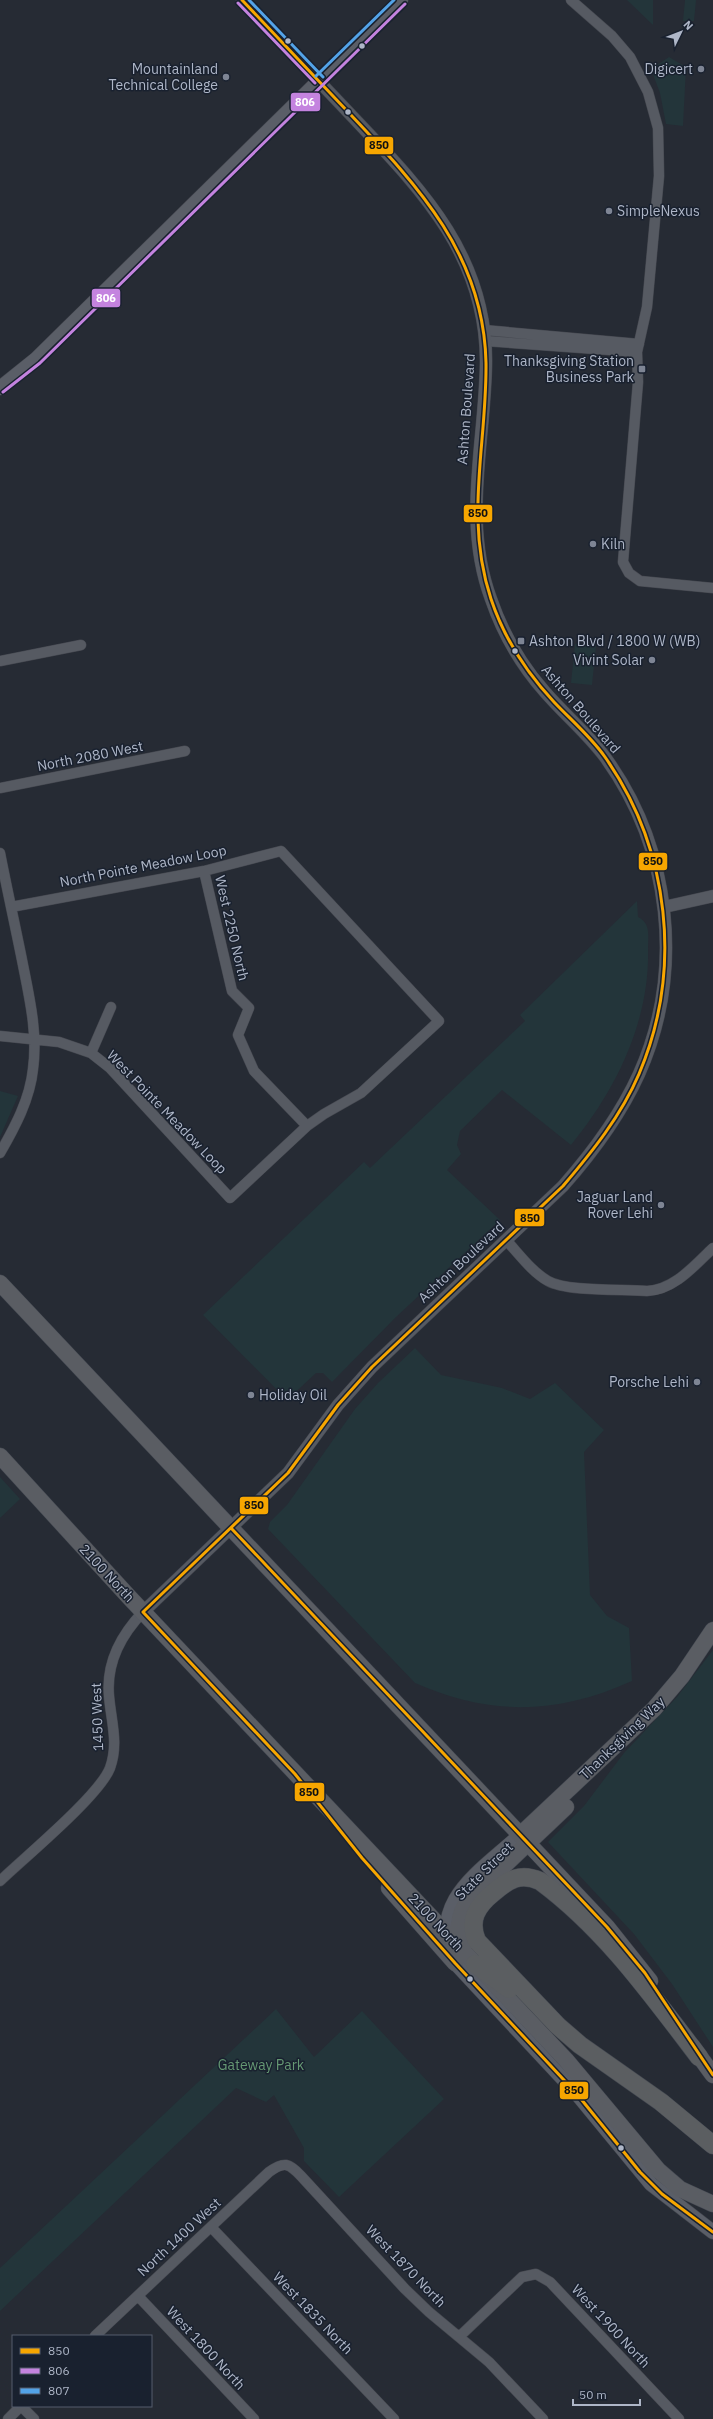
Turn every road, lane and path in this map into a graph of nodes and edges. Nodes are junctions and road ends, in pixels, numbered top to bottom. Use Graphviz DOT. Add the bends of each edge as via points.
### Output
graph roads {
  1 [pos="242,0"];
  2 [pos="401,0"];
  3 [pos="571,0"];
  4 [pos="318,80"];
  5 [pos="484,336"];
  6 [pos="638,348"];
  7 [pos="0,388"];
  8 [pos="713,588"];
  9 [pos="81,645"];
  10 [pos="0,661"];
  11 [pos="185,751"];
  12 [pos="0,788"];
  13 [pos="0,853"];
  14 [pos="204,870"];
  15 [pos="713,896"];
  16 [pos="11,907"];
  17 [pos="664,907"];
  18 [pos="111,1007"];
  19 [pos="0,1036"];
  20 [pos="34,1039"];
  21 [pos="91,1053"];
  22 [pos="307,1126"];
  23 [pos="0,1153"];
  24 [pos="506,1240"];
  25 [pos="713,1248"];
  26 [pos="0,1283"];
  27 [pos="0,1456"];
  28 [pos="230,1528"];
  29 [pos="143,1612"];
  30 [pos="713,1630"];
  31 [pos="295,1774"];
  32 [pos="524,1839"];
  33 [pos="0,1881"];
  34 [pos="446,1933"];
  35 [pos="465,1960"];
  36 [pos="580,2045"];
  37 [pos="699,2057"];
  38 [pos="713,2075"];
  39 [pos="713,2145"];
  40 [pos="286,2164"];
  41 [pos="713,2204"];
  42 [pos="211,2227"];
  43 [pos="713,2232"];
  44 [pos="138,2296"];
  45 [pos="97,2335"];
  46 [pos="460,2336"];
  47 [pos="20,2407"];
  48 [pos="22,2407"];
  49 [pos="8,2419"];
  50 [pos="34,2419"];
  51 [pos="254,2419"];
  52 [pos="394,2419"];
  53 [pos="543,2419"];
  54 [pos="679,2419"];
  1 -- 4 [label="street, Ashton Boulevard"];
  2 -- 4 [label="main road"];
  3 -- 6 [label="street" via="612,36 630,57 648,92 656,118 660,147 659,176 647,307"];
  4 -- 5 [label="street, Ashton Boulevard" via="418,187 444,223 467,267 477,297"];
  4 -- 7 [label="main road" via="36,359"];
  5 -- 6 [label="street"];
  5 -- 17 [label="street, Ashton Boulevard" via="485,387 475,523 490,598 507,638 528,672 602,753 636,808 653,853"];
  6 -- 8 [label="street" via="638,382 623,562 629,573 640,582"];
  9 -- 10 [label="street"];
  11 -- 12 [label="street, North 2080 West"];
  13 -- 16 [label="street"];
  14 -- 16 [label="street, North Pointe Meadow Loop"];
  14 -- 22 [label="street, West 2250 North" via="232,991 249,1008 238,1035 254,1071"];
  14 -- 22 [label="street, North Pointe Meadow Loop" via="280,851 439,1021 361,1093"];
  15 -- 17 [label="street"];
  16 -- 20 [label="street" via="30,1001"];
  17 -- 24 [label="street, Ashton Boulevard" via="664,979 658,1016 639,1073 618,1114 585,1160 563,1186"];
  18 -- 21 [label="street"];
  19 -- 20 [label="street, West Pointe Meadow Loop"];
  20 -- 21 [label="street, West Pointe Meadow Loop" via="59,1042"];
  20 -- 23 [label="street" via="33,1069 27,1097 11,1135"];
  21 -- 22 [label="street, West Pointe Meadow Loop" via="110,1068 230,1198"];
  24 -- 25 [label="street" via="552,1284 647,1290 670,1285"];
  24 -- 28 [label="street, Ashton Boulevard" via="360,1379 288,1472"];
  26 -- 28 [label="highway"];
  27 -- 29 [label="highway, 2100 North"];
  28 -- 29 [label="street, Ashton Boulevard"];
  28 -- 32 [label="highway"];
  29 -- 31 [label="highway, 2100 North"];
  29 -- 33 [label="street, 1450 West" via="120,1643 111,1662 109,1695 115,1750 106,1776 86,1800"];
  30 -- 32 [label="highway, Thanksgiving Way" via="673,1687 618,1743 587,1787"];
  31 -- 34 [label="highway, 2100 North"];
  31 -- 35 [label="highway" via="344,1837"];
  32 -- 34 [label="main road, State Street" via="457,1894 447,1914"];
  32 -- 35 [label="highway, Thanksgiving Way" via="464,1906 458,1926"];
  32 -- 37 [label="highway" via="629,1952 649,1978"];
  34 -- 35 [label="highway, 2100 North"];
  35 -- 36 [label="highway" via="501,1983 546,2023"];
  35 -- 41 [label="highway, 2100 North" via="566,2060 658,2170 680,2189"];
  35 -- 43 [label="main road" via="651,2184"];
  36 -- 37 [label="highway" via="558,2026 481,1946 475,1936 473,1923 478,1908 512,1878 529,1877 540,1881 595,1929 638,1976"];
  36 -- 39 [label="highway" via="661,2102"];
  37 -- 38 [label="highway"];
  40 -- 42 [label="street, North 1400 West" via="278,2165 269,2172"];
  40 -- 46 [label="street, West 1870 North" via="301,2176 429,2312"];
  42 -- 44 [label="street, North 1400 West"];
  42 -- 52 [label="street, West 1835 North"];
  44 -- 45 [label="street, North 1400 West"];
  44 -- 51 [label="street, West 1800 North"];
  46 -- 53 [label="street, West 1870 North" via="489,2362"];
  46 -- 54 [label="street, West 1900 North" via="522,2278 536,2274 550,2282"];
  47 -- 49 [label="street"];
  48 -- 50 [label="street"];
}
